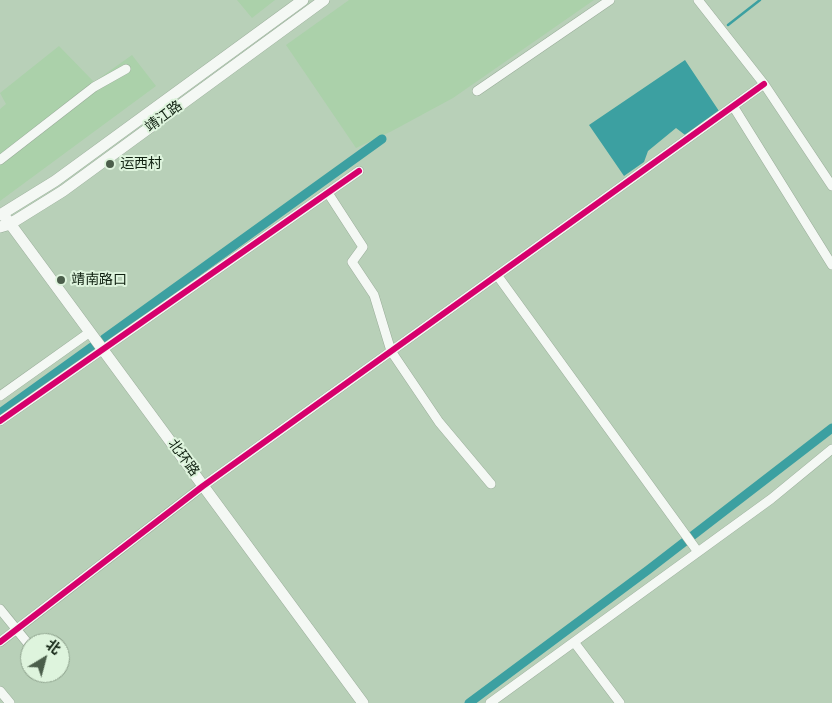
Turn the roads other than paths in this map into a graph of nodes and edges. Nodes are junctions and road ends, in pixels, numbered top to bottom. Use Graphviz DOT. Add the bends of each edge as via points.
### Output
graph roads {
  1 [pos="303,0"];
  2 [pos="324,0"];
  3 [pos="610,0"];
  4 [pos="698,0"];
  5 [pos="126,69"];
  6 [pos="764,84"];
  7 [pos="477,91"];
  8 [pos="733,106"];
  9 [pos="0,160"];
  10 [pos="359,171"];
  11 [pos="832,186"];
  12 [pos="328,193"];
  13 [pos="2,214"];
  14 [pos="5,226"];
  15 [pos="832,265"];
  16 [pos="497,276"];
  17 [pos="90,332"];
  18 [pos="103,350"];
  19 [pos="391,351"];
  20 [pos="0,396"];
  21 [pos="0,421"];
  22 [pos="832,449"];
  23 [pos="491,484"];
  24 [pos="203,486"];
  25 [pos="698,552"];
  26 [pos="0,609"];
  27 [pos="16,630"];
  28 [pos="20,635"];
  29 [pos="0,642"];
  30 [pos="574,642"];
  31 [pos="0,691"];
  32 [pos="10,703"];
  33 [pos="363,703"];
  34 [pos="490,703"];
  35 [pos="620,703"];
  1 -- 13 [label="main road, 靖江路" via="55,181"];
  2 -- 14 [label="main road, 靖江路" via="63,191"];
  3 -- 7 [label="street"];
  4 -- 6 [label="street"];
  5 -- 9 [label="street" via="94,87"];
  6 -- 8 [label="street"];
  6 -- 11 [label="street"];
  8 -- 15 [label="street"];
  8 -- 16 [label="street"];
  10 -- 12 [label="street"];
  12 -- 18 [label="street"];
  12 -- 19 [label="street" via="363,247 352,262 374,295"];
  13 -- 14 [label="main road, 北环路"];
  14 -- 17 [label="main road, 北环路"];
  16 -- 19 [label="street"];
  16 -- 25 [label="street"];
  17 -- 18 [label="main road, 北环路"];
  17 -- 20 [label="street"];
  18 -- 21 [label="street"];
  18 -- 24 [label="main road, 北环路"];
  19 -- 23 [label="street" via="439,422"];
  19 -- 24 [label="street"];
  22 -- 25 [label="street"];
  24 -- 27 [label="street"];
  24 -- 33 [label="main road, 北环路"];
  25 -- 30 [label="street"];
  26 -- 27 [label="street"];
  27 -- 28 [label="street"];
  27 -- 29 [label="street"];
  30 -- 34 [label="street"];
  30 -- 35 [label="street"];
  31 -- 32 [label="street"];
}
